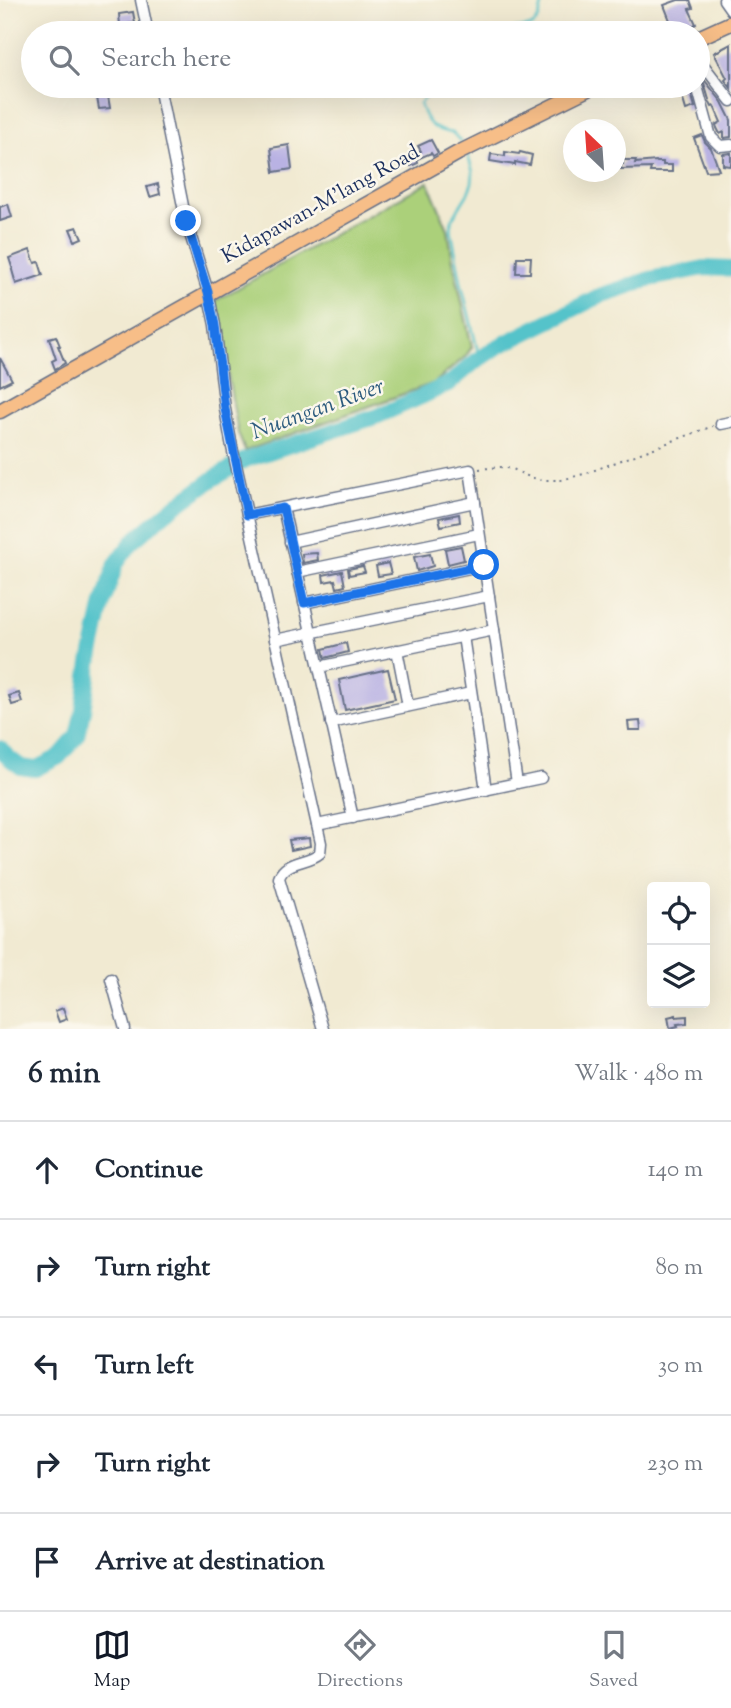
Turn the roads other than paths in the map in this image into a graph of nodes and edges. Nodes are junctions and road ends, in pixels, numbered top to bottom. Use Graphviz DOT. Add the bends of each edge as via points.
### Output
graph roads {
  1 [pos="141,0"];
  2 [pos="724,0"];
  3 [pos="731,10"];
  4 [pos="145,21"];
  5 [pos="731,23"];
  6 [pos="710,33"];
  7 [pos="710,74"];
  8 [pos="161,98"];
  9 [pos="570,98"];
  10 [pos="701,98"];
  11 [pos="731,101"];
  12 [pos="731,145"];
  13 [pos="208,292"];
  14 [pos="0,411"];
  15 [pos="474,502"];
  16 [pos="283,508"];
  17 [pos="247,515"];
  18 [pos="479,534"];
  19 [pos="290,542"];
  20 [pos="484,565"];
  21 [pos="297,572"];
  22 [pos="489,596"];
  23 [pos="304,603"];
  24 [pos="494,630"];
  25 [pos="311,633"];
  26 [pos="463,636"];
  27 [pos="275,639"];
  28 [pos="397,650"];
  29 [pos="319,667"];
  30 [pos="471,692"];
  31 [pos="408,706"];
  32 [pos="331,723"];
  33 [pos="541,778"];
  34 [pos="517,783"];
  35 [pos="486,790"];
  36 [pos="353,818"];
  37 [pos="317,825"];
  38 [pos="111,979"];
  39 [pos="125,1029"];
  40 [pos="323,1029"];
  1 -- 4 [label="street"];
  2 -- 3 [label="street"];
  5 -- 6 [label="main road"];
  7 -- 11 [label="street"];
  8 -- 13 [label="street" via="186,221"];
  9 -- 13 [label="main road, Kidapawan-M'lang Road" via="458,153"];
  10 -- 12 [label="street" via="713,141"];
  13 -- 14 [label="main road, Kidapawan-M'lang Road"];
  13 -- 17 [label="street"];
  15 -- 16 [label="street" via="470,470"];
  15 -- 18 [label="street"];
  15 -- 19 [label="street"];
  16 -- 17 [label="street"];
  16 -- 19 [label="street"];
  17 -- 27 [label="street"];
  18 -- 20 [label="street"];
  18 -- 21 [label="street"];
  19 -- 21 [label="street"];
  20 -- 22 [label="street"];
  20 -- 23 [label="street"];
  21 -- 23 [label="street"];
  22 -- 24 [label="street"];
  22 -- 25 [label="street"];
  23 -- 25 [label="street"];
  24 -- 26 [label="street"];
  24 -- 34 [label="street"];
  25 -- 27 [label="street"];
  25 -- 29 [label="street"];
  26 -- 28 [label="street"];
  26 -- 30 [label="street"];
  27 -- 37 [label="street"];
  28 -- 29 [label="street"];
  28 -- 31 [label="street"];
  29 -- 32 [label="street"];
  30 -- 31 [label="street"];
  30 -- 35 [label="street"];
  31 -- 32 [label="street"];
  32 -- 36 [label="street"];
  33 -- 34 [label="street"];
  34 -- 35 [label="street"];
  35 -- 36 [label="street"];
  36 -- 37 [label="street"];
  37 -- 40 [label="street" via="320,853 286,867 279,878"];
  38 -- 39 [label="street"];
}
